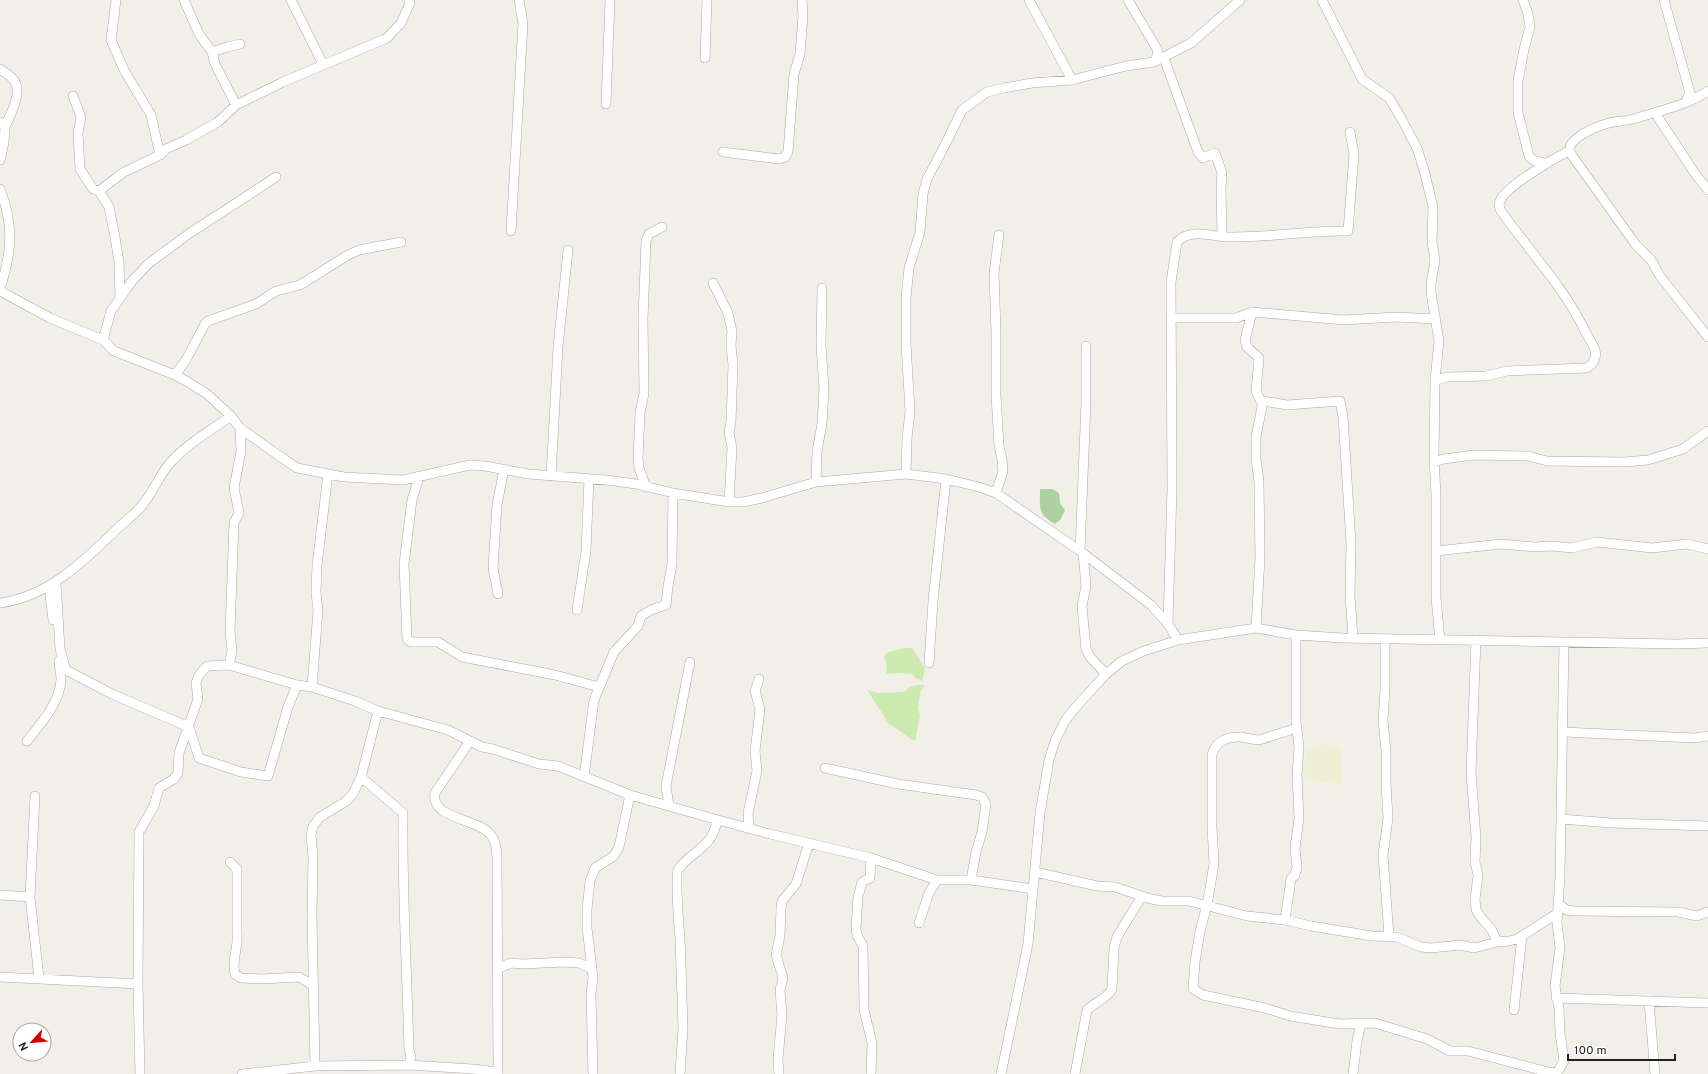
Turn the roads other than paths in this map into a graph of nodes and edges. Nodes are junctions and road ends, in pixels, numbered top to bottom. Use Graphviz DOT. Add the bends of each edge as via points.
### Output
graph roads {
  1 [pos="116,0"];
  2 [pos="184,0"];
  3 [pos="291,0"];
  4 [pos="409,0"];
  5 [pos="519,0"];
  6 [pos="610,0"];
  7 [pos="707,0"];
  8 [pos="802,0"];
  9 [pos="1029,0"];
  10 [pos="1128,0"];
  11 [pos="1240,0"];
  12 [pos="1322,0"];
  13 [pos="1523,0"];
  14 [pos="1664,0"];
  15 [pos="240,44"];
  16 [pos="212,52"];
  17 [pos="705,58"];
  18 [pos="1164,58"];
  19 [pos="1154,62"];
  20 [pos="323,64"];
  21 [pos="0,69"];
  22 [pos="1072,80"];
  23 [pos="1708,91"];
  24 [pos="73,96"];
  25 [pos="1685,103"];
  26 [pos="606,104"];
  27 [pos="236,105"];
  28 [pos="1655,113"];
  29 [pos="2,125"];
  30 [pos="1350,132"];
  31 [pos="1569,151"];
  32 [pos="723,152"];
  33 [pos="160,155"];
  34 [pos="0,160"];
  35 [pos="1545,163"];
  36 [pos="276,177"];
  37 [pos="0,189"];
  38 [pos="1708,190"];
  39 [pos="99,191"];
  40 [pos="662,227"];
  41 [pos="511,230"];
  42 [pos="999,235"];
  43 [pos="1222,236"];
  44 [pos="401,242"];
  45 [pos="568,250"];
  46 [pos="714,283"];
  47 [pos="822,288"];
  48 [pos="0,290"];
  49 [pos="120,298"];
  50 [pos="1252,312"];
  51 [pos="1172,318"];
  52 [pos="1436,319"];
  53 [pos="1708,337"];
  54 [pos="103,340"];
  55 [pos="1086,346"];
  56 [pos="175,375"];
  57 [pos="1435,380"];
  58 [pos="1263,401"];
  59 [pos="231,416"];
  60 [pos="240,428"];
  61 [pos="1708,431"];
  62 [pos="1434,462"];
  63 [pos="504,469"];
  64 [pos="328,474"];
  65 [pos="906,474"];
  66 [pos="551,476"];
  67 [pos="419,477"];
  68 [pos="589,479"];
  69 [pos="946,479"];
  70 [pos="816,482"];
  71 [pos="646,487"];
  72 [pos="673,493"];
  73 [pos="996,493"];
  74 [pos="730,502"];
  75 [pos="1708,549"];
  76 [pos="1436,551"];
  77 [pos="1081,552"];
  78 [pos="52,584"];
  79 [pos="498,594"];
  80 [pos="0,603"];
  81 [pos="577,610"];
  82 [pos="1168,624"];
  83 [pos="1256,628"];
  84 [pos="1296,635"];
  85 [pos="1353,637"];
  86 [pos="1385,639"];
  87 [pos="1178,640"];
  88 [pos="1440,640"];
  89 [pos="1476,640"];
  90 [pos="1564,642"];
  91 [pos="1708,643"];
  92 [pos="690,662"];
  93 [pos="929,663"];
  94 [pos="229,665"];
  95 [pos="1106,674"];
  96 [pos="759,679"];
  97 [pos="298,685"];
  98 [pos="312,687"];
  99 [pos="599,687"];
  100 [pos="378,711"];
  101 [pos="189,728"];
  102 [pos="1297,728"];
  103 [pos="1563,732"];
  104 [pos="1708,736"];
  105 [pos="27,741"];
  106 [pos="470,741"];
  107 [pos="825,768"];
  108 [pos="584,777"];
  109 [pos="361,778"];
  110 [pos="630,795"];
  111 [pos="34,796"];
  112 [pos="669,806"];
  113 [pos="1561,819"];
  114 [pos="718,820"];
  115 [pos="1708,826"];
  116 [pos="749,827"];
  117 [pos="809,843"];
  118 [pos="871,858"];
  119 [pos="230,862"];
  120 [pos="1035,872"];
  121 [pos="937,880"];
  122 [pos="971,880"];
  123 [pos="1033,889"];
  124 [pos="0,895"];
  125 [pos="1142,896"];
  126 [pos="30,897"];
  127 [pos="1204,907"];
  128 [pos="1558,909"];
  129 [pos="1708,912"];
  130 [pos="1285,920"];
  131 [pos="919,923"];
  132 [pos="1389,936"];
  133 [pos="1522,936"];
  134 [pos="1497,942"];
  135 [pos="498,948"];
  136 [pos="511,963"];
  137 [pos="499,968"];
  138 [pos="592,968"];
  139 [pos="0,977"];
  140 [pos="39,978"];
  141 [pos="138,984"];
  142 [pos="314,986"];
  143 [pos="1556,998"];
  144 [pos="1649,1001"];
  145 [pos="1708,1003"];
  146 [pos="1514,1010"];
  147 [pos="1361,1024"];
  148 [pos="409,1065"];
  149 [pos="315,1066"];
  150 [pos="498,1073"];
  151 [pos="140,1074"];
  152 [pos="242,1074"];
  153 [pos="593,1074"];
  154 [pos="680,1074"];
  155 [pos="779,1074"];
  156 [pos="871,1074"];
  157 [pos="1001,1074"];
  158 [pos="1075,1074"];
  159 [pos="1353,1074"];
  160 [pos="1655,1074"];
  1 -- 33 [label="street" via="111,40 124,70 151,115"];
  2 -- 16 [label="street" via="199,34"];
  3 -- 20 [label="street"];
  4 -- 20 [label="street" via="410,3 400,23 387,38"];
  5 -- 41 [label="street" via="523,23"];
  6 -- 26 [label="street"];
  7 -- 17 [label="street"];
  8 -- 32 [label="street" via="800,54 794,74 786,157 779,159"];
  9 -- 22 [label="street"];
  10 -- 19 [label="street" via="1157,49 1158,54"];
  11 -- 18 [label="street" via="1191,43"];
  12 -- 52 [label="street" via="1362,79 1389,98 1417,148 1433,207 1432,241 1435,261 1431,293"];
  13 -- 35 [label="street" via="1530,27 1518,81 1518,113 1529,156 1533,160"];
  14 -- 25 [label="street" via="1690,93"];
  15 -- 16 [label="street"];
  16 -- 27 [label="street" via="215,64"];
  18 -- 19 [label="street"];
  18 -- 43 [label="street" via="1198,152 1203,158 1215,153 1222,173"];
  19 -- 22 [label="street" via="1126,66"];
  20 -- 27 [label="street"];
  21 -- 29 [label="street" via="13,79 17,87 15,106"];
  22 -- 65 [label="street" via="1032,83 987,92 966,106 927,179 923,194 920,232 907,283 906,344 910,411"];
  23 -- 25 [label="street"];
  24 -- 39 [label="street" via="81,117 78,133 80,169 93,189"];
  25 -- 28 [label="street"];
  27 -- 33 [label="street" via="218,122 166,149"];
  28 -- 31 [label="street" via="1610,122 1594,128 1570,144"];
  28 -- 38 [label="street"];
  29 -- 34 [label="street" via="5,135"];
  30 -- 43 [label="street" via="1354,154 1348,231"];
  31 -- 35 [label="street"];
  31 -- 53 [label="street" via="1636,245 1651,260 1660,276"];
  33 -- 39 [label="street" via="124,172"];
  35 -- 57 [label="street" via="1513,187 1501,198 1499,205 1579,318 1595,350 1592,364 1586,368 1507,371 1486,376"];
  36 -- 49 [label="street" via="166,249 132,281"];
  37 -- 48 [label="street" via="9,215 10,238 9,260"];
  39 -- 49 [label="street" via="109,207 115,236"];
  40 -- 71 [label="street" via="649,234 646,240 644,393 640,412 638,459"];
  42 -- 73 [label="street" via="994,273 996,395 998,446 1003,471"];
  43 -- 51 [label="street" via="1195,233 1181,237 1177,242 1171,282"];
  44 -- 56 [label="street" via="359,250 300,285 276,291 256,304 208,321"];
  45 -- 66 [label="street" via="558,347"];
  46 -- 74 [label="street" via="728,313 732,332"];
  47 -- 70 [label="street" via="821,345 824,388"];
  48 -- 54 [label="street" via="50,318"];
  49 -- 54 [label="street" via="111,311"];
  50 -- 51 [label="street" via="1236,318"];
  50 -- 52 [label="street" via="1344,320 1396,317"];
  50 -- 58 [label="street" via="1245,340 1246,347 1259,358 1256,391 1260,402"];
  51 -- 82 [label="street" via="1172,489"];
  52 -- 57 [label="street" via="1439,341"];
  54 -- 56 [label="street" via="114,351"];
  55 -- 77 [label="street"];
  56 -- 59 [label="street" via="207,394"];
  57 -- 62 [label="street"];
  58 -- 83 [label="street" via="1256,437 1260,558"];
  58 -- 85 [label="street" via="1288,405 1340,401 1351,543 1350,596"];
  59 -- 60 [label="street"];
  59 -- 78 [label="street" via="187,447 170,463 144,504"];
  60 -- 64 [label="street" via="297,468"];
  60 -- 94 [label="street" via="241,451 234,488 239,512 234,523 230,630 232,651"];
  61 -- 62 [label="street" via="1683,449 1648,460 1547,461 1528,456 1474,455"];
  62 -- 76 [label="street"];
  63 -- 66 [label="street"];
  63 -- 67 [label="street" via="470,465"];
  63 -- 79 [label="street" via="493,568"];
  64 -- 67 [label="street" via="403,480"];
  64 -- 98 [label="street" via="317,565 318,610"];
  65 -- 69 [label="street"];
  65 -- 70 [label="street"];
  66 -- 68 [label="street"];
  67 -- 99 [label="street" via="412,500 404,564 407,639 416,643 438,642 462,657 555,675"];
  68 -- 71 [label="street"];
  68 -- 81 [label="street" via="586,551"];
  69 -- 73 [label="street"];
  69 -- 93 [label="street"];
  70 -- 74 [label="street" via="762,498"];
  71 -- 72 [label="street"];
  72 -- 74 [label="street"];
  72 -- 99 [label="street" via="672,564 666,605 641,616 638,626 614,652"];
  73 -- 77 [label="street"];
  75 -- 76 [label="street" via="1687,544 1652,548 1597,542 1572,548 1505,544"];
  76 -- 88 [label="street" via="1436,598"];
  77 -- 82 [label="street" via="1151,605"];
  77 -- 95 [label="street" via="1086,586 1082,606 1085,644 1090,657"];
  78 -- 80 [label="street" via="10,602"];
  78 -- 101 [label="street" via="60,649 66,670 112,694"];
  78 -- 105 [label="street" via="61,680 48,714"];
  82 -- 87 [label="street"];
  83 -- 84 [label="street"];
  83 -- 87 [label="street"];
  84 -- 85 [label="street"];
  84 -- 102 [label="street"];
  85 -- 86 [label="street"];
  86 -- 88 [label="street"];
  86 -- 132 [label="street" via="1383,720 1388,818 1383,855"];
  87 -- 95 [label="street" via="1132,656"];
  88 -- 89 [label="street"];
  89 -- 90 [label="street"];
  89 -- 134 [label="street" via="1471,772 1476,838 1475,862 1478,875 1475,899 1479,915 1492,930"];
  90 -- 91 [label="street"];
  90 -- 103 [label="street"];
  92 -- 112 [label="street" via="666,786"];
  94 -- 97 [label="street"];
  94 -- 101 [label="street" via="207,666 199,675 196,683 198,699"];
  95 -- 120 [label="street" via="1074,709 1055,741 1040,813"];
  96 -- 116 [label="street" via="755,691 760,709 755,751 757,771 748,813"];
  97 -- 98 [label="street"];
  97 -- 101 [label="street" via="288,707 268,776 241,772 199,758"];
  98 -- 100 [label="street"];
  99 -- 108 [label="street" via="594,700"];
  100 -- 106 [label="street" via="448,730"];
  100 -- 109 [label="street"];
  101 -- 141 [label="street" via="179,753 178,773 174,779 159,788 154,806 139,832"];
  102 -- 127 [label="street" via="1260,740 1230,738 1214,748 1214,864"];
  102 -- 130 [label="street" via="1297,867 1291,879"];
  103 -- 104 [label="street" via="1695,738"];
  103 -- 113 [label="street"];
  106 -- 108 [label="street" via="539,764 558,766"];
  106 -- 135 [label="street" via="435,793 434,800 436,806 446,813 482,827 495,841"];
  107 -- 122 [label="street" via="893,783 982,797 986,804"];
  108 -- 110 [label="street"];
  109 -- 142 [label="street" via="353,794 345,802 320,817 313,826 311,835 314,857"];
  109 -- 148 [label="street" via="404,813 404,920 411,1056"];
  110 -- 112 [label="street"];
  110 -- 138 [label="street" via="619,847 614,856 595,868 590,881 587,928"];
  111 -- 126 [label="street"];
  112 -- 114 [label="street"];
  113 -- 115 [label="street"];
  113 -- 128 [label="street"];
  114 -- 116 [label="street"];
  114 -- 154 [label="street" via="709,841 677,872 683,1020"];
  116 -- 117 [label="street"];
  117 -- 118 [label="street"];
  117 -- 155 [label="street" via="796,884 782,901 781,908 776,955 783,978 780,990 782,1015"];
  118 -- 121 [label="street"];
  118 -- 156 [label="street" via="870,878 862,882 858,897 856,928 863,946 864,1010 872,1043"];
  119 -- 142 [label="street" via="237,869 238,942 233,966 235,974 241,978 299,977"];
  120 -- 123 [label="street"];
  120 -- 125 [label="street" via="1097,886 1114,887"];
  121 -- 122 [label="street"];
  121 -- 131 [label="street" via="929,893"];
  122 -- 123 [label="street"];
  123 -- 157 [label="street" via="1028,944"];
  124 -- 126 [label="street"];
  125 -- 127 [label="street" via="1162,901 1189,901"];
  125 -- 158 [label="street" via="1114,948 1112,989 1087,1010"];
  126 -- 140 [label="street"];
  127 -- 130 [label="street" via="1247,916"];
  127 -- 147 [label="street" via="1192,984 1196,992 1290,1016 1340,1024"];
  128 -- 129 [label="street" via="1678,912 1697,916"];
  128 -- 133 [label="street"];
  128 -- 143 [label="street" via="1560,948"];
  130 -- 132 [label="street" via="1372,936"];
  132 -- 134 [label="street" via="1398,937 1420,947 1431,948 1460,945 1474,948"];
  133 -- 134 [label="street"];
  133 -- 146 [label="street"];
  135 -- 136 [label="street"];
  135 -- 137 [label="street"];
  136 -- 137 [label="street"];
  136 -- 138 [label="street" via="579,963"];
  137 -- 150 [label="street"];
  138 -- 153 [label="street"];
  139 -- 140 [label="street"];
  140 -- 141 [label="street"];
  141 -- 151 [label="street"];
  142 -- 149 [label="street"];
  143 -- 144 [label="street"];
  143 -- 147 [label="street" via="1564,1061 1558,1071 1552,1073 1468,1052 1450,1051 1427,1039 1389,1026"];
  144 -- 145 [label="street"];
  144 -- 160 [label="street"];
  147 -- 159 [label="street"];
  148 -- 149 [label="street"];
  148 -- 150 [label="street"];
  149 -- 152 [label="street"];
}
